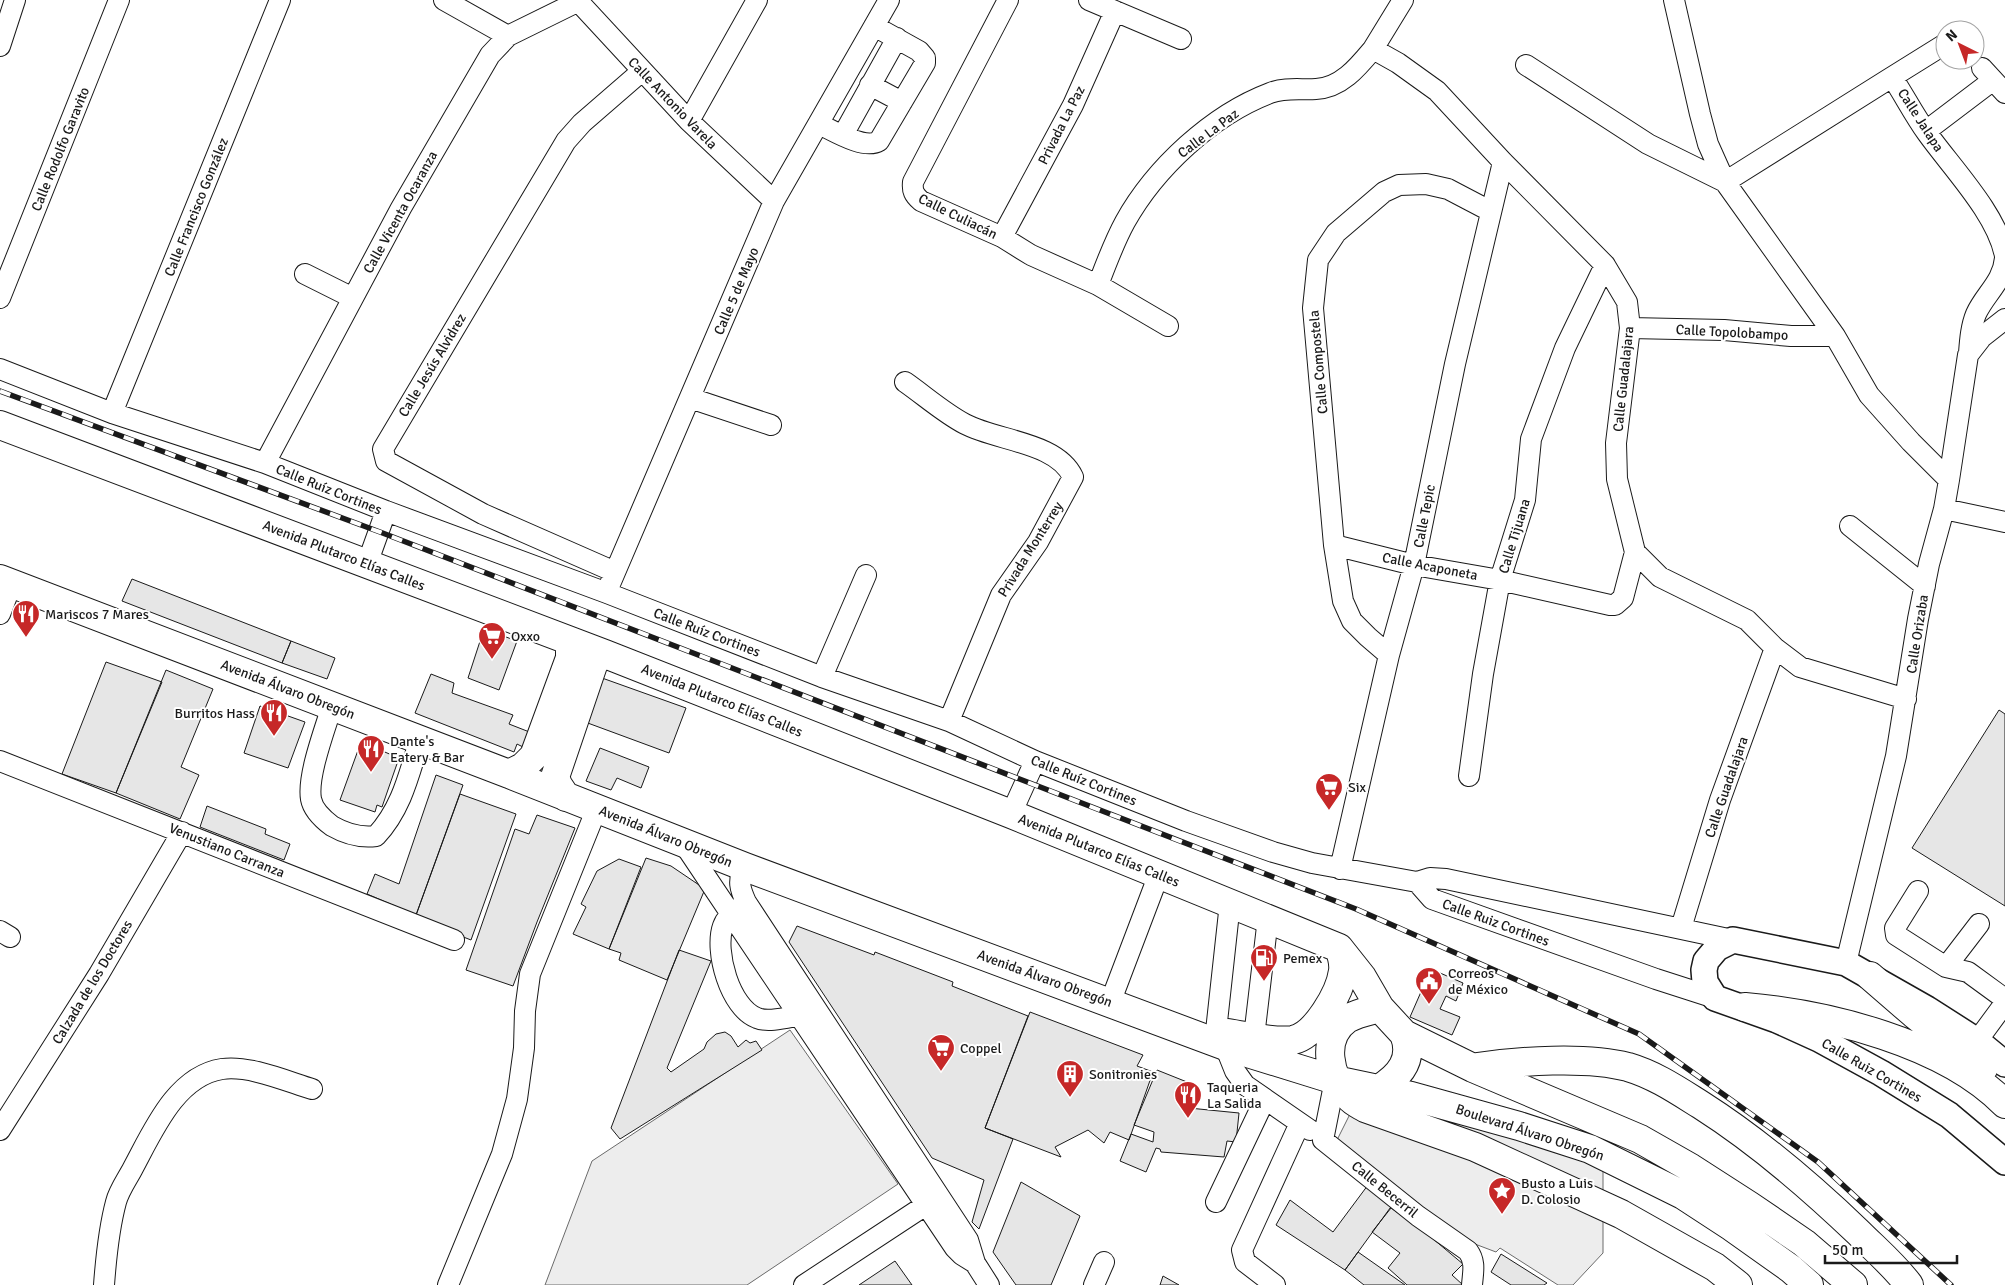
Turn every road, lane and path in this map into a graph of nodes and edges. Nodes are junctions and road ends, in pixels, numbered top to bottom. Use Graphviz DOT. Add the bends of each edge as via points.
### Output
graph roads {
  1 [pos="15,0"];
  2 [pos="119,0"];
  3 [pos="280,0"];
  4 [pos="444,0"];
  5 [pos="757,0"];
  6 [pos="889,0"];
  7 [pos="1008,0"];
  8 [pos="1089,0"];
  9 [pos="1404,0"];
  10 [pos="1674,0"];
  11 [pos="577,1"];
  12 [pos="1115,11"];
  13 [pos="874,26"];
  14 [pos="508,36"];
  15 [pos="896,38"];
  16 [pos="1181,39"];
  17 [pos="0,46"];
  18 [pos="1372,49"];
  19 [pos="1935,50"];
  20 [pos="1526,65"];
  21 [pos="642,71"];
  22 [pos="1892,77"];
  23 [pos="1993,81"];
  24 [pos="870,85"];
  25 [pos="902,102"];
  26 [pos="688,121"];
  27 [pos="819,124"];
  28 [pos="1926,131"];
  29 [pos="843,134"];
  30 [pos="1503,162"];
  31 [pos="1724,182"];
  32 [pos="774,201"];
  33 [pos="1490,211"];
  34 [pos="1002,237"];
  35 [pos="2005,257"];
  36 [pos="1602,271"];
  37 [pos="305,274"];
  38 [pos="1098,285"];
  39 [pos="0,298"];
  40 [pos="354,298"];
  41 [pos="2005,318"];
  42 [pos="1168,326"];
  43 [pos="1630,328"];
  44 [pos="1835,336"];
  45 [pos="1968,355"];
  46 [pos="0,369"];
  47 [pos="905,382"];
  48 [pos="690,398"];
  49 [pos="112,414"];
  50 [pos="0,425"];
  51 [pos="771,425"];
  52 [pos="265,463"];
  53 [pos="1949,480"];
  54 [pos="1944,509"];
  55 [pos="386,511"];
  56 [pos="2005,522"];
  57 [pos="1850,526"];
  58 [pos="1334,545"];
  59 [pos="1635,552"];
  60 [pos="367,564"];
  61 [pos="1414,564"];
  62 [pos="615,572"];
  63 [pos="866,575"];
  64 [pos="1500,580"];
  65 [pos="6,581"];
  66 [pos="1924,586"];
  67 [pos="607,593"];
  68 [pos="0,614"];
  69 [pos="567,640"];
  70 [pos="1775,648"];
  71 [pos="605,654"];
  72 [pos="1389,654"];
  73 [pos="822,677"];
  74 [pos="1906,699"];
  75 [pos="332,706"];
  76 [pos="949,721"];
  77 [pos="420,739"];
  78 [pos="0,761"];
  79 [pos="1035,761"];
  80 [pos="509,774"];
  81 [pos="1469,776"];
  82 [pos="566,797"];
  83 [pos="596,808"];
  84 [pos="1010,814"];
  85 [pos="182,832"];
  86 [pos="684,844"];
  87 [pos="745,867"];
  88 [pos="1340,869"];
  89 [pos="1159,874"];
  90 [pos="1417,882"];
  91 [pos="1918,890"];
  92 [pos="1230,903"];
  93 [pos="739,908"];
  94 [pos="1268,918"];
  95 [pos="1979,924"];
  96 [pos="1681,928"];
  97 [pos="454,940"];
  98 [pos="1733,940"];
  99 [pos="1339,948"];
  100 [pos="1846,963"];
  101 [pos="1946,967"];
  102 [pos="1870,976"];
  103 [pos="1715,998"];
  104 [pos="1110,1003"];
  105 [pos="2004,1005"];
  106 [pos="1745,1007"];
  107 [pos="1380,1008"];
  108 [pos="799,1016"];
  109 [pos="1404,1034"];
  110 [pos="1254,1037"];
  111 [pos="1221,1039"];
  112 [pos="1967,1054"];
  113 [pos="2005,1064"];
  114 [pos="1473,1068"];
  115 [pos="1336,1080"];
  116 [pos="2005,1087"];
  117 [pos="312,1089"];
  118 [pos="1379,1089"];
  119 [pos="1265,1099"];
  120 [pos="2005,1104"];
  121 [pos="1300,1123"];
  122 [pos="0,1130"];
  123 [pos="1323,1140"];
  124 [pos="2005,1162"];
  125 [pos="933,1201"];
  126 [pos="1216,1202"];
  127 [pos="1104,1262"];
  128 [pos="104,1285"];
  129 [pos="448,1285"];
  130 [pos="804,1285"];
  131 [pos="989,1285"];
  132 [pos="1094,1285"];
  133 [pos="1275,1285"];
  134 [pos="1472,1285"];
  135 [pos="1738,1285"];
  136 [pos="1809,1285"];
  137 [pos="1853,1285"];
  138 [pos="1909,1285"];
  1 -- 17 [label="street"];
  2 -- 39 [label="street, Calle Rodolfo Garavito"];
  3 -- 49 [label="street, Calle Francisco González"];
  4 -- 14 [label="street"];
  5 -- 26 [label="street"];
  6 -- 13 [label="street, Calle 5 de Mayo"];
  7 -- 34 [label="street, Calle Culiacán" via="913,182 912,190 922,201"];
  8 -- 12 [label="street"];
  9 -- 18 [label="street"];
  10 -- 31 [label="street" via="1708,144"];
  11 -- 14 [label="street, Calle Vicenta Ocaranza"];
  11 -- 21 [label="street, Calle Antonio Varela"];
  12 -- 16 [label="street"];
  12 -- 34 [label="street, Privada La Paz" via="1073,106"];
  13 -- 15 [label="street"];
  13 -- 27 [label="street, Calle 5 de Mayo"];
  14 -- 40 [label="street, Calle Vicenta Ocaranza" via="490,55 466,94"];
  15 -- 24 [label="street"];
  15 -- 25 [label="street" via="920,51 925,58"];
  18 -- 30 [label="street, Calle Guadalajara" via="1398,62 1437,91"];
  18 -- 38 [label="street, Calle La Paz" via="1345,78 1332,86 1273,92 1220,120 1189,145 1161,170 1140,198 1124,223"];
  19 -- 22 [label="street"];
  20 -- 31 [label="street" via="1648,144"];
  21 -- 26 [label="street, Calle Antonio Varela"];
  21 -- 62 [label="street, Calle Jesús Alvidrez" via="566,141 383,449 386,461 435,489"];
  22 -- 28 [label="street, Calle Jalapa"];
  22 -- 31 [label="street, Calle Jalapa"];
  23 -- 28 [label="street"];
  24 -- 25 [label="street"];
  24 -- 29 [label="street"];
  25 -- 29 [label="street" via="874,144 862,144"];
  26 -- 32 [label="street, Calle Antonio Varela"];
  27 -- 29 [label="street"];
  27 -- 32 [label="street, Calle 5 de Mayo"];
  28 -- 35 [label="street, Calle Jalapa" via="1980,203 1993,224"];
  30 -- 33 [label="street, Calle Tepic"];
  30 -- 36 [label="street, Calle Guadalajara"];
  31 -- 44 [label="street"];
  32 -- 48 [label="street, Calle 5 de Mayo"];
  33 -- 58 [label="street, Calle Compostela" via="1448,189 1426,184 1399,185 1384,192 1336,233 1318,260 1313,308"];
  33 -- 61 [label="street, Calle Tepic"];
  34 -- 38 [label="street, Calle Culiacán" via="1031,255"];
  35 -- 45 [label="street, Calle Orizaba" via="2000,276 1976,314"];
  36 -- 43 [label="street, Calle Guadalajara" via="1627,302"];
  36 -- 64 [label="street, Calle Tijuana" via="1565,348 1535,428 1522,514"];
  37 -- 40 [label="street"];
  38 -- 42 [label="street, Calle Culiacán"];
  40 -- 52 [label="street, Calle Vicenta Ocaranza"];
  41 -- 45 [label="street" via="1982,337"];
  43 -- 44 [label="street, Calle Topolobampo"];
  43 -- 59 [label="street, Calle Guadalajara" via="1616,443 1617,479"];
  44 -- 53 [label="street" via="1875,402"];
  45 -- 53 [label="street, Calle Orizaba"];
  46 -- 49 [label="street, Calle Ruíz Cortines"];
  47 -- 76 [label="street, Privada Monterrey" via="966,425 1055,456 1073,477 1038,542 1000,595"];
  48 -- 51 [label="street"];
  48 -- 62 [label="street, Calle 5 de Mayo"];
  49 -- 52 [label="street, Calle Ruíz Cortines"];
  50 -- 60 [label="highway, Avenida Plutarco Elías Calles"];
  52 -- 55 [label="street, Calle Ruíz Cortines"];
  53 -- 54 [label="street, Calle Orizaba"];
  54 -- 56 [label="street"];
  54 -- 66 [label="street, Calle Orizaba"];
  55 -- 60 [label="street"];
  55 -- 67 [label="street, Calle Ruíz Cortines"];
  57 -- 66 [label="street"];
  58 -- 61 [label="street, Calle Acaponeta"];
  58 -- 72 [label="street, Calle Compostela" via="1343,601 1352,621"];
  59 -- 64 [label="street, Calle Acaponeta" via="1623,598 1616,605"];
  59 -- 70 [label="street" via="1660,578 1746,620"];
  60 -- 69 [label="highway, Avenida Plutarco Elías Calles"];
  61 -- 64 [label="street, Calle Acaponeta"];
  61 -- 72 [label="street, Calle Tepic"];
  62 -- 67 [label="street, Calle 5 de Mayo"];
  63 -- 73 [label="street"];
  64 -- 81 [label="street, Calle Tijuana"];
  65 -- 68 [label="street"];
  65 -- 75 [label="highway, Avenida Álvaro Obregón"];
  66 -- 74 [label="street, Calle Orizaba"];
  67 -- 73 [label="street, Calle Ruíz Cortines"];
  69 -- 71 [label="highway, Avenida Plutarco Elías Calles"];
  69 -- 80 [label="highway" via="570,658 534,756"];
  70 -- 74 [label="street" via="1800,667"];
  70 -- 96 [label="street, Calle Guadalajara" via="1720,800"];
  71 -- 82 [label="highway" via="592,665 555,777"];
  71 -- 84 [label="highway, Avenida Plutarco Elías Calles"];
  72 -- 88 [label="street, Calle Tepic"];
  73 -- 76 [label="street, Calle Ruíz Cortines"];
  74 -- 100 [label="street, Calle Orizaba" via="1896,756"];
  75 -- 77 [label="highway, Avenida Álvaro Obregón"];
  75 -- 77 [label="street" via="313,774 311,800 318,813 340,830 364,837 376,836 389,822 403,794"];
  76 -- 79 [label="street, Calle Ruíz Cortines"];
  77 -- 80 [label="highway, Avenida Álvaro Obregón"];
  78 -- 85 [label="street, Venustiano Carranza"];
  79 -- 84 [label="street"];
  79 -- 88 [label="street, Calle Ruíz Cortines" via="1273,852"];
  80 -- 82 [label="highway, Avenida Álvaro Obregón"];
  82 -- 83 [label="highway, Avenida Álvaro Obregón"];
  83 -- 86 [label="highway, Avenida Álvaro Obregón"];
  83 -- 129 [label="street" via="530,974 517,1098 502,1154"];
  84 -- 89 [label="highway, Avenida Plutarco Elías Calles"];
  85 -- 97 [label="street, Venustiano Carranza"];
  85 -- 122 [label="street, Calzada de los Doctores" via="99,974"];
  86 -- 87 [label="highway, Avenida Álvaro Obregón"];
  86 -- 93 [label="street"];
  87 -- 93 [label="street" via="739,879 742,892"];
  87 -- 104 [label="highway, Avenida Álvaro Obregón"];
  88 -- 90 [label="street, Calle Ruíz Cortines"];
  89 -- 92 [label="highway, Avenida Plutarco Elías Calles"];
  89 -- 104 [label="street"];
  90 -- 96 [label="street, Calle Ruiz Cortines" via="1430,878 1446,879"];
  90 -- 103 [label="street, Calle Ruiz Cortines" via="1432,898"];
  91 -- 101 [label="street" via="1896,928 1896,935"];
  92 -- 94 [label="highway, Avenida Plutarco Elías Calles"];
  92 -- 111 [label="street"];
  93 -- 108 [label="street"];
  93 -- 108 [label="street" via="722,927 721,957 740,1006 756,1018 766,1020"];
  93 -- 125 [label="street"];
  94 -- 99 [label="highway, Avenida Plutarco Elías Calles"];
  94 -- 110 [label="street"];
  95 -- 101 [label="street"];
  96 -- 98 [label="street, Calle Ruiz Cortines"];
  98 -- 100 [label="main road, Calle Ruiz Cortines"];
  98 -- 103 [label="main road" via="1717,948 1706,961 1705,982"];
  99 -- 107 [label="highway, Avenida Plutarco Elías Calles"];
  99 -- 110 [label="highway" via="1343,965 1340,982 1324,1013 1310,1031 1292,1040"];
  100 -- 102 [label="main road, Calle Ruiz Cortines"];
  101 -- 105 [label="street" via="1968,972"];
  102 -- 112 [label="highway"];
  103 -- 106 [label="main road, Calle Ruiz Cortines"];
  104 -- 111 [label="highway, Avenida Álvaro Obregón"];
  105 -- 112 [label="street"];
  106 -- 112 [label="highway" via="1841,1023 1924,1050"];
  106 -- 124 [label="main road, Calle Ruiz Cortines" via="1819,1039 1881,1073 1948,1115"];
  107 -- 109 [label="highway, Avenida Plutarco Elías Calles"];
  107 -- 115 [label="highway" via="1348,1018 1334,1035 1330,1055"];
  108 -- 125 [label="street"];
  109 -- 114 [label="highway"];
  109 -- 118 [label="highway" via="1408,1047 1404,1064 1399,1074"];
  110 -- 111 [label="highway"];
  111 -- 115 [label="highway, Avenida Álvaro Obregón"];
  111 -- 119 [label="street, Calle Becerril" via="1240,1079"];
  112 -- 113 [label="main road"];
  112 -- 116 [label="highway"];
  112 -- 120 [label="highway"];
  114 -- 137 [label="highway" via="1648,1143 1804,1243"];
  114 -- 138 [label="highway" via="1573,1061 1626,1066 1662,1080 1764,1148 1832,1208"];
  115 -- 118 [label="highway, Boulevard Álvaro Obregón"];
  115 -- 123 [label="street"];
  115 -- 135 [label="highway" via="1350,1098 1365,1108 1475,1147 1649,1228"];
  117 -- 128 [label="street" via="250,1071 224,1069 203,1075 180,1092 116,1200"];
  118 -- 136 [label="highway, Boulevard Álvaro Obregón" via="1519,1126 1619,1162 1683,1195 1791,1269"];
  119 -- 121 [label="street, Calle Becerril"];
  119 -- 126 [label="street"];
  121 -- 123 [label="street, Calle Becerril"];
  121 -- 133 [label="street" via="1242,1250 1245,1262"];
  123 -- 134 [label="street, Calle Becerril" via="1418,1216 1468,1251 1474,1266"];
  125 -- 130 [label="street"];
  125 -- 131 [label="street" via="955,1248 975,1263"];
  127 -- 132 [label="street"];
}
